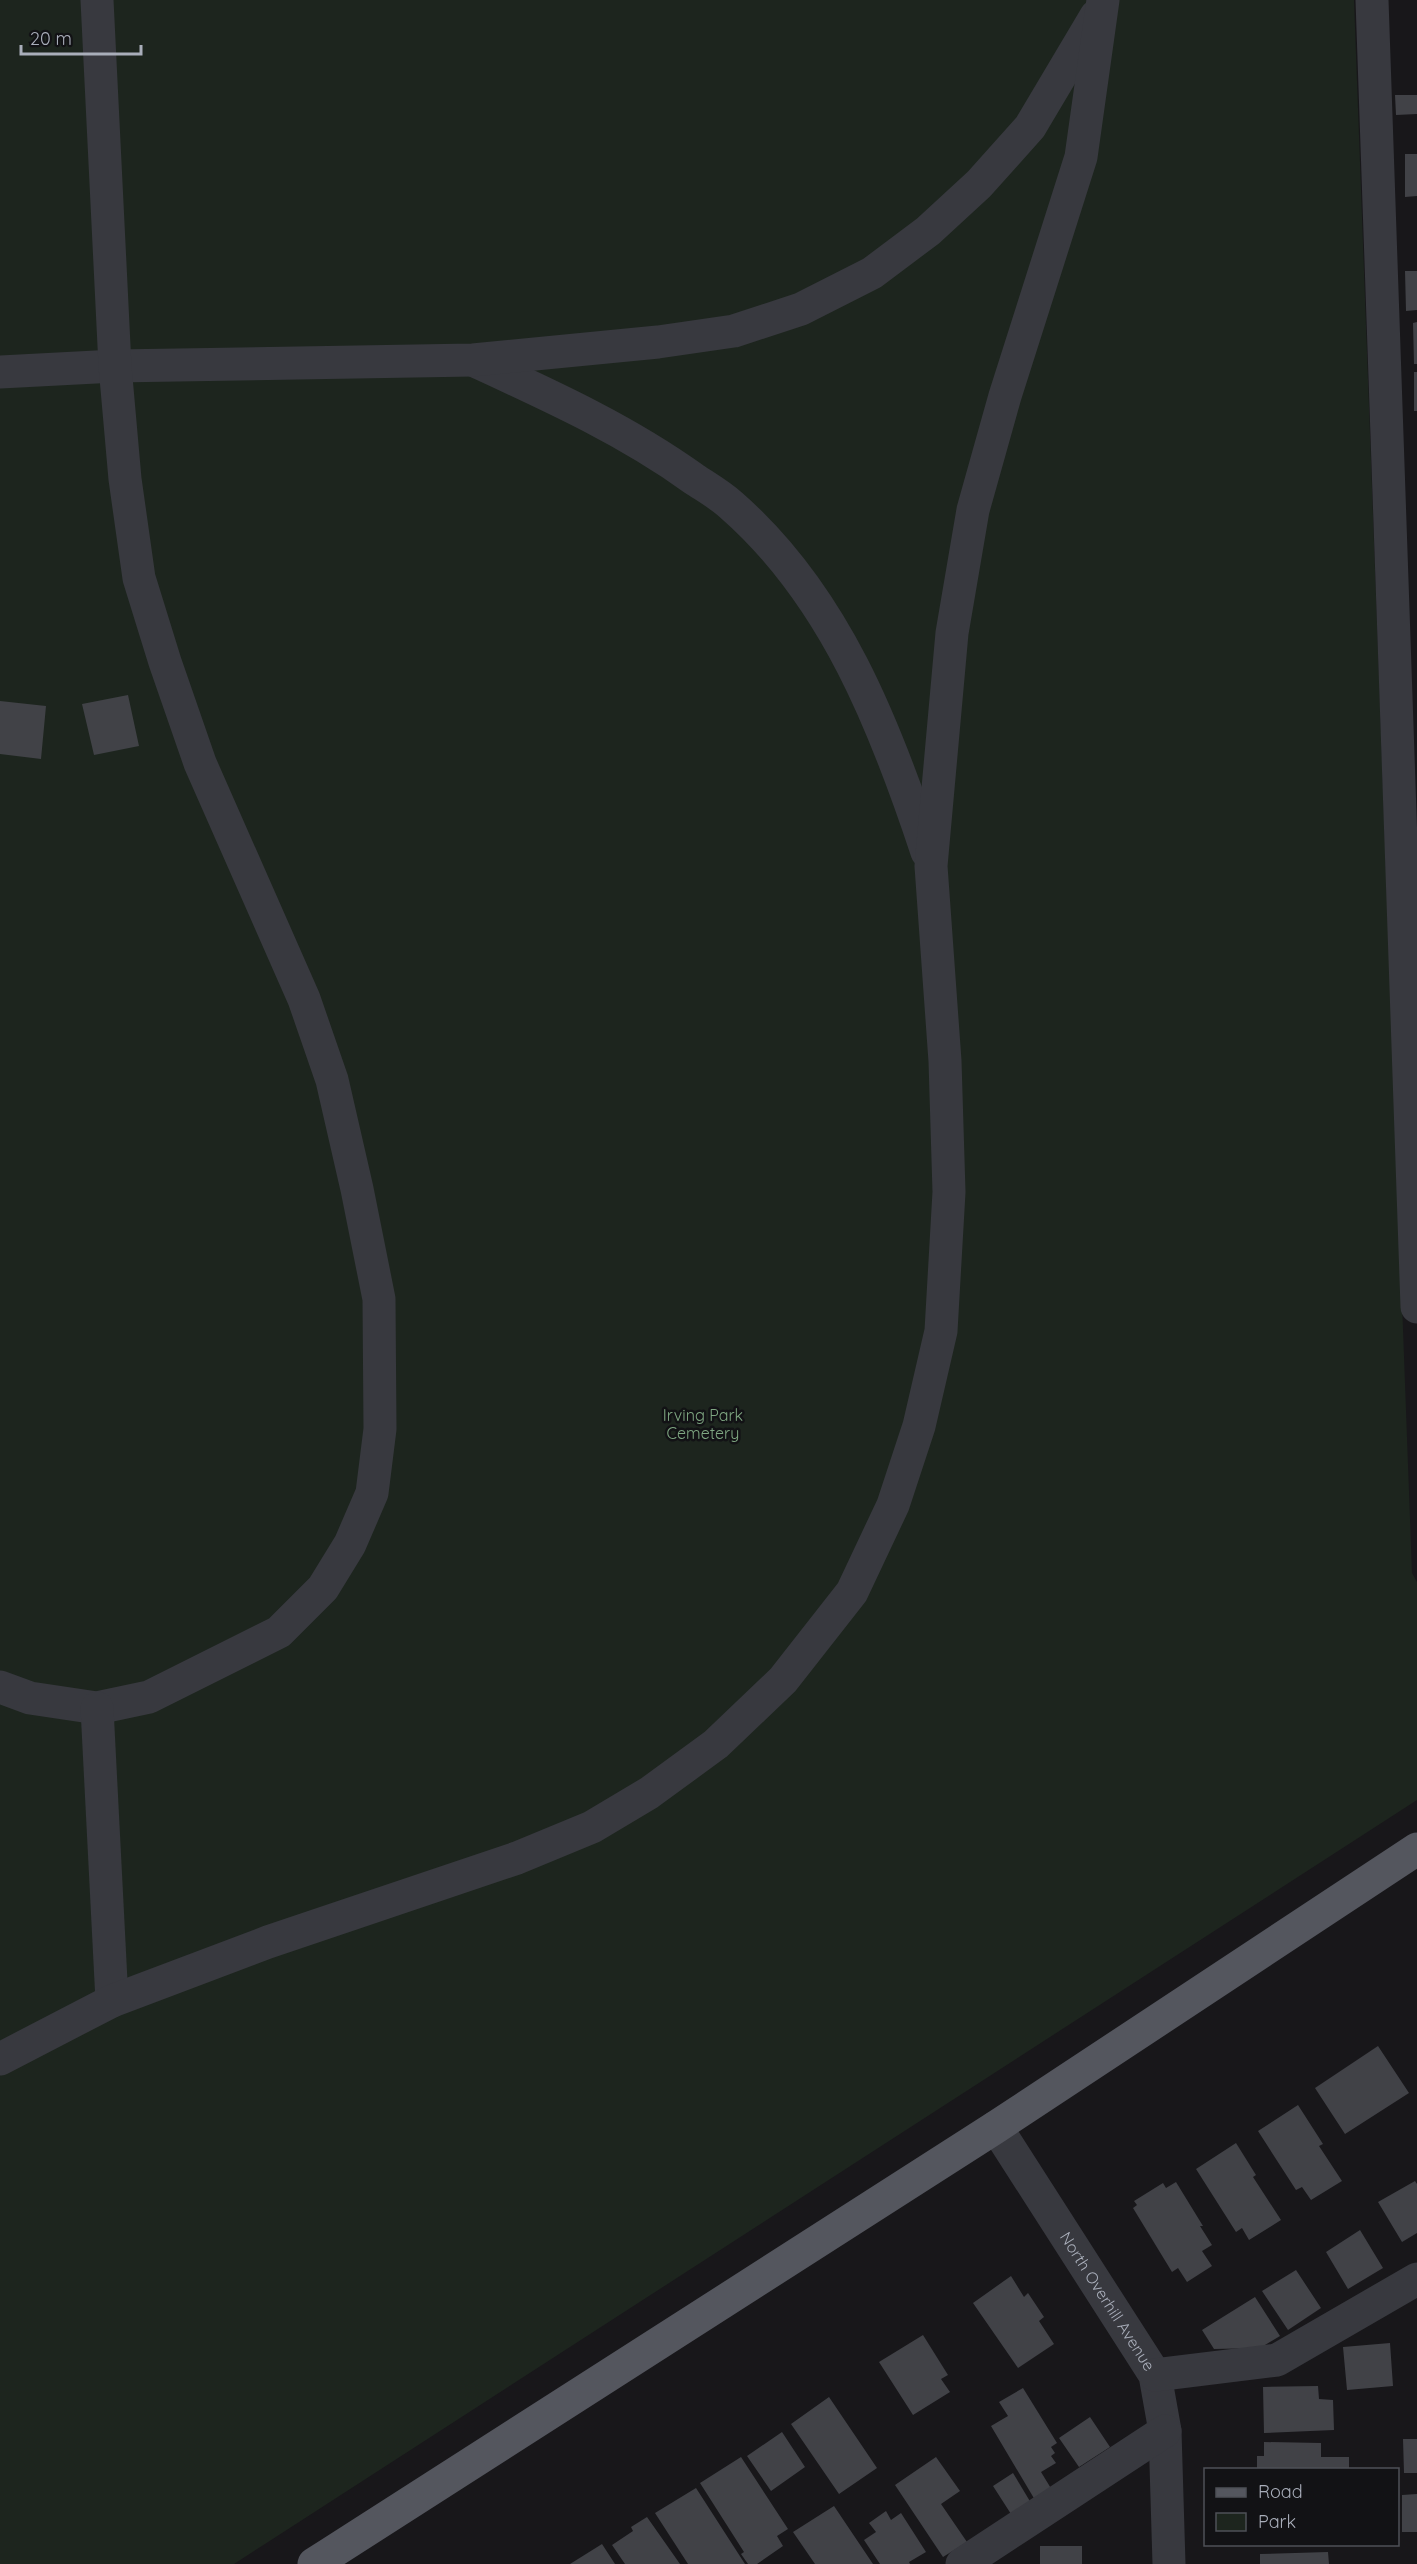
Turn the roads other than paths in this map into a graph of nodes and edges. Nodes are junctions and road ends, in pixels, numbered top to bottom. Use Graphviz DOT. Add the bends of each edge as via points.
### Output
graph roads {
  1 [pos="97,0"];
  2 [pos="1372,0"];
  3 [pos="1103,2"];
  4 [pos="473,360"];
  5 [pos="115,366"];
  6 [pos="0,372"];
  7 [pos="931,866"];
  8 [pos="1417,1307"];
  9 [pos="0,1687"];
  10 [pos="98,1708"];
  11 [pos="1417,1849"];
  12 [pos="112,2001"];
  13 [pos="0,2059"];
  14 [pos="996,2127"];
  15 [pos="1417,2278"];
  16 [pos="1155,2375"];
  17 [pos="1165,2431"];
  18 [pos="314,2564"];
  19 [pos="962,2564"];
  20 [pos="1169,2564"];
  1 -- 5 [label="street"];
  2 -- 8 [label="street"];
  3 -- 4 [label="street" via="1030,127 979,184 928,231 872,273 801,309 734,331"];
  3 -- 7 [label="street" via="1082,157 1005,396 974,510 952,633"];
  4 -- 5 [label="street"];
  4 -- 7 [label="street" via="571,405 665,458 731,504 786,562 832,625 875,710"];
  5 -- 6 [label="street"];
  5 -- 10 [label="street" via="139,578 200,764 304,999 332,1080 379,1299 380,1418 372,1492 350,1544 322,1588 279,1632 149,1697"];
  7 -- 12 [label="street" via="945,1061 949,1192 941,1331 919,1426 893,1504 852,1592 783,1680 716,1744 649,1793 592,1827 517,1858 267,1942"];
  9 -- 10 [label="street" via="30,1698"];
  10 -- 12 [label="street"];
  11 -- 14 [label="main road"];
  12 -- 13 [label="street"];
  14 -- 16 [label="street, North Overhill Avenue"];
  14 -- 18 [label="main road"];
  15 -- 16 [label="street" via="1277,2360"];
  16 -- 17 [label="street, North Overhill Avenue"];
  17 -- 19 [label="street"];
  17 -- 20 [label="street, North Overhill Avenue"];
}
